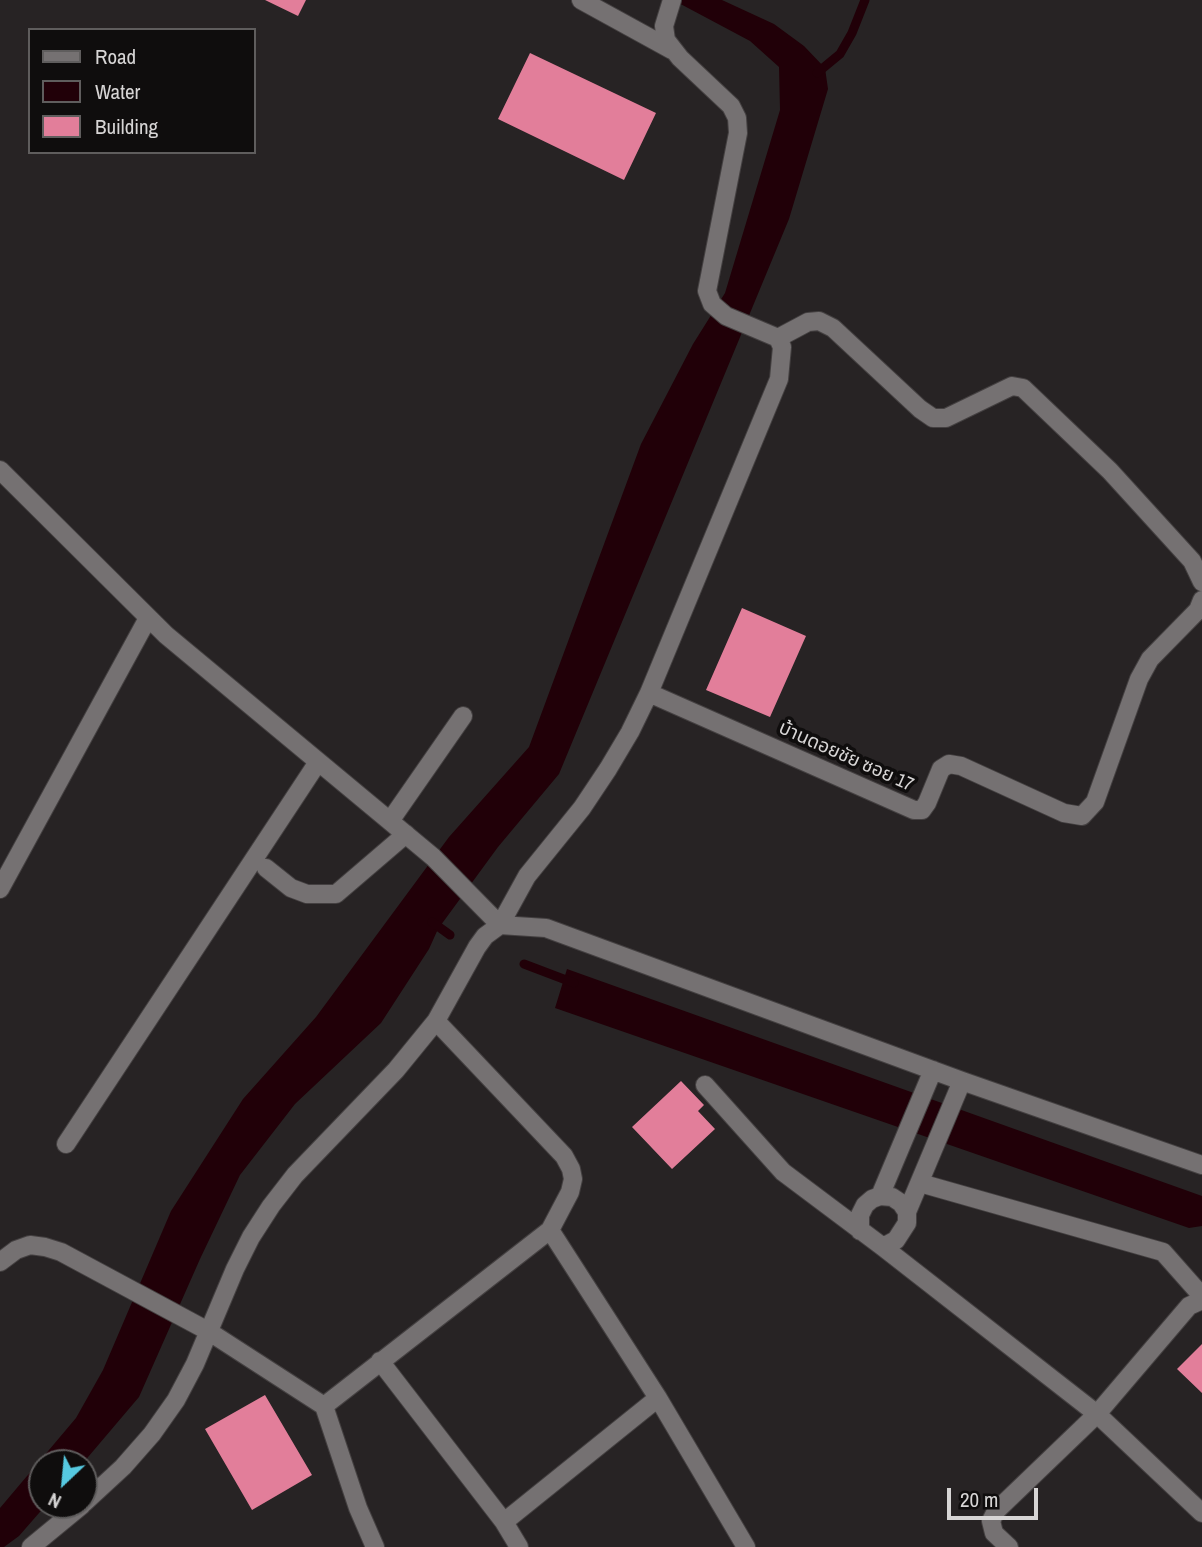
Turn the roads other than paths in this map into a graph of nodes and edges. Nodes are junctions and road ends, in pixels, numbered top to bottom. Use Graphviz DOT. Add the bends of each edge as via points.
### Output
graph roads {
  1 [pos="580,0"];
  2 [pos="669,8"];
  3 [pos="672,50"];
  4 [pos="770,335"];
  5 [pos="0,470"];
  6 [pos="1202,582"];
  7 [pos="1202,600"];
  8 [pos="148,618"];
  9 [pos="649,693"];
  10 [pos="463,716"];
  11 [pos="318,762"];
  12 [pos="390,821"];
  13 [pos="406,834"];
  14 [pos="266,867"];
  15 [pos="0,889"];
  16 [pos="500,925"];
  17 [pos="436,1021"];
  18 [pos="933,1070"];
  19 [pos="962,1081"];
  20 [pos="705,1086"];
  21 [pos="66,1144"];
  22 [pos="1202,1165"];
  23 [pos="920,1184"];
  24 [pos="880,1196"];
  25 [pos="907,1212"];
  26 [pos="550,1230"];
  27 [pos="860,1231"];
  28 [pos="883,1247"];
  29 [pos="0,1262"];
  30 [pos="1202,1298"];
  31 [pos="208,1331"];
  32 [pos="380,1361"];
  33 [pos="658,1398"];
  34 [pos="324,1406"];
  35 [pos="1097,1414"];
  36 [pos="98,1490"];
  37 [pos="1202,1513"];
  38 [pos="65,1519"];
  39 [pos="504,1522"];
  40 [pos="31,1547"];
  41 [pos="375,1547"];
  42 [pos="519,1547"];
  43 [pos="746,1547"];
  44 [pos="1009,1547"];
  1 -- 3 [label="street"];
  2 -- 3 [label="street" via="664,26"];
  3 -- 4 [label="street" via="731,106 737,118 738,133 707,291 712,304 726,316"];
  4 -- 6 [label="street" via="808,322 819,321 833,328 933,418 946,418 1012,386 1023,388 1111,471 1192,561"];
  4 -- 9 [label="street" via="782,347 776,388"];
  5 -- 8 [label="street"];
  7 -- 9 [label="street, บ้านดอยชัย ซอย 17" via="1198,610 1150,659 1095,802 1082,816 1064,813 949,764 941,769 922,810 914,810"];
  8 -- 11 [label="street"];
  8 -- 15 [label="street"];
  9 -- 16 [label="street" via="608,769 527,876"];
  10 -- 12 [label="street"];
  11 -- 12 [label="street"];
  11 -- 21 [label="street"];
  12 -- 13 [label="street"];
  13 -- 14 [label="street" via="336,894 307,894 291,888"];
  13 -- 16 [label="street"];
  16 -- 17 [label="street" via="477,947"];
  16 -- 18 [label="street" via="546,928"];
  17 -- 26 [label="street" via="564,1156 573,1179"];
  17 -- 31 [label="street" via="271,1206 251,1237"];
  18 -- 19 [label="street"];
  18 -- 24 [label="street"];
  19 -- 22 [label="street"];
  19 -- 23 [label="street"];
  20 -- 27 [label="street" via="783,1171"];
  23 -- 25 [label="street"];
  23 -- 30 [label="street" via="1163,1252"];
  24 -- 25 [label="street" via="892,1197"];
  24 -- 27 [label="street" via="865,1205"];
  25 -- 28 [label="street" via="903,1232"];
  26 -- 32 [label="street"];
  26 -- 33 [label="street"];
  27 -- 28 [label="street"];
  28 -- 35 [label="street"];
  29 -- 31 [label="street" via="30,1245 61,1252"];
  30 -- 35 [label="street" via="1189,1306"];
  31 -- 34 [label="street"];
  31 -- 36 [label="street" via="176,1400 152,1434"];
  32 -- 34 [label="street"];
  32 -- 39 [label="street"];
  33 -- 39 [label="street"];
  33 -- 43 [label="street"];
  34 -- 41 [label="street"];
  35 -- 37 [label="street"];
  35 -- 44 [label="street" via="996,1511 991,1521 993,1533"];
  38 -- 40 [label="street"];
  39 -- 42 [label="street"];
}
